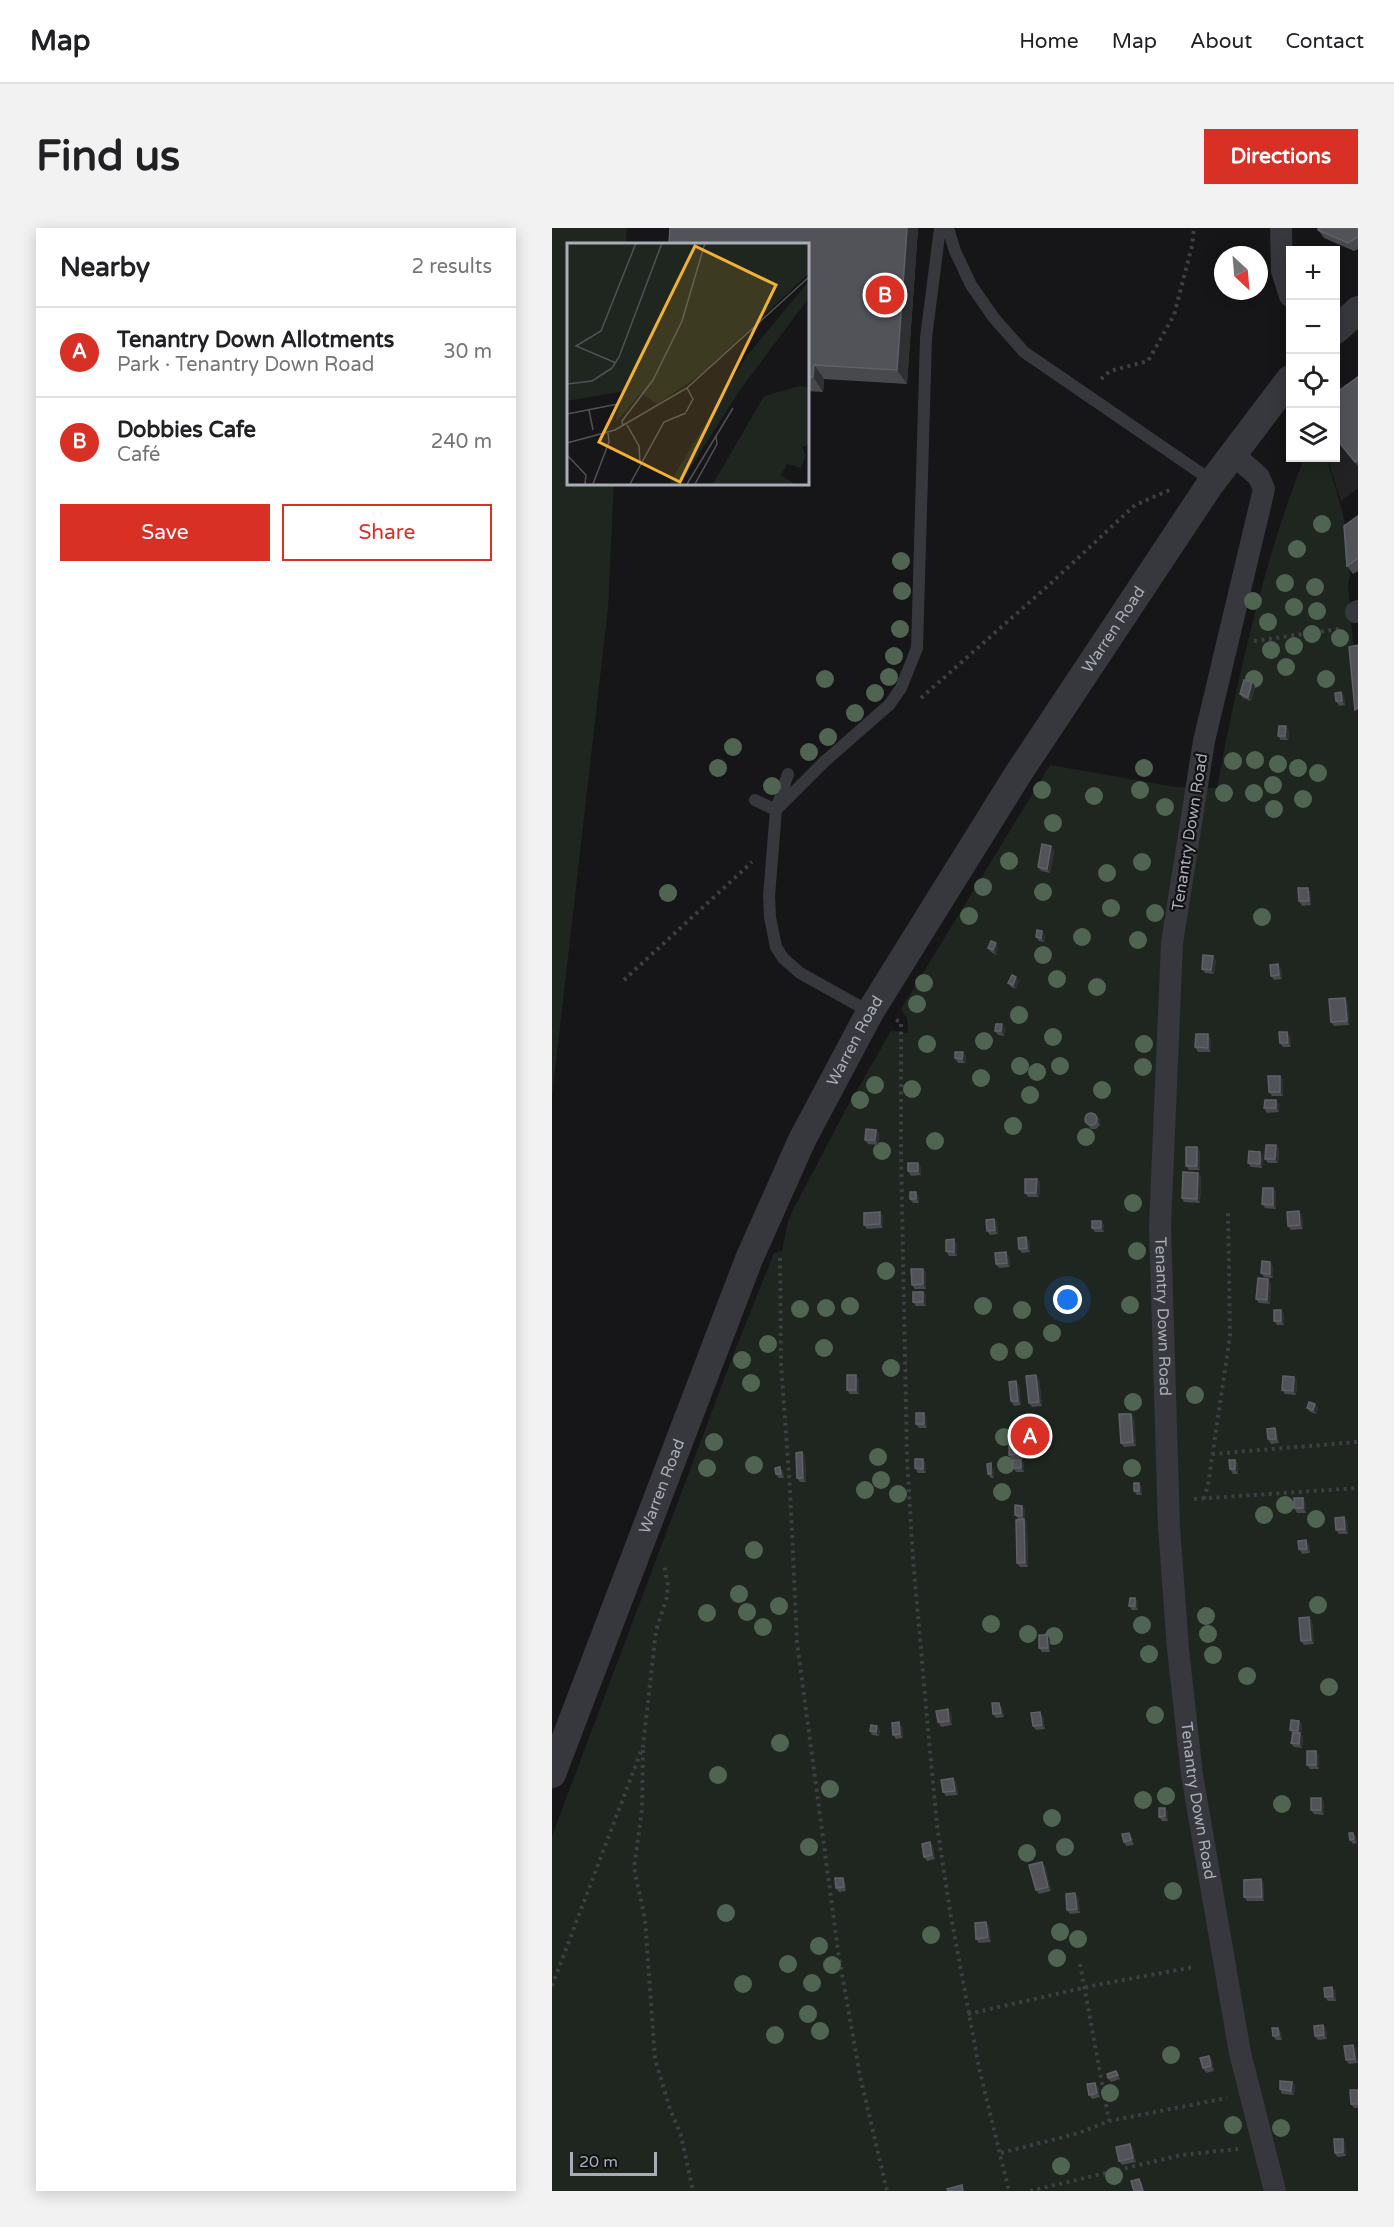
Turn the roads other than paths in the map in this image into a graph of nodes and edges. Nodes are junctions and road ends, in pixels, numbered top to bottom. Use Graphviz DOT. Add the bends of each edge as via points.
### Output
graph roads {
  1 [pos="940,228"];
  2 [pos="948,228"];
  3 [pos="1281,228"];
  4 [pos="1286,284"];
  5 [pos="1358,310"];
  6 [pos="1340,326"];
  7 [pos="1286,384"];
  8 [pos="1233,454"];
  9 [pos="1209,486"];
  10 [pos="788,774"];
  11 [pos="755,800"];
  12 [pos="776,810"];
  13 [pos="882,1015"];
  14 [pos="552,1774"];
  15 [pos="1275,2191"];
  1 -- 12 [label="lane" via="926,338 917,648 901,688 889,705"];
  2 -- 9 [label="lane" via="971,285 1024,352 1202,474"];
  3 -- 4 [label="street"];
  5 -- 6 [label="street"];
  7 -- 8 [label="street, Warren Road"];
  8 -- 9 [label="street, Warren Road"];
  8 -- 15 [label="street, Tenantry Down Road" via="1259,477 1263,489 1204,741 1172,943 1160,1226 1169,1527 1192,1775 1240,2053"];
  9 -- 13 [label="street, Warren Road" via="1018,774"];
  10 -- 12 [label="lane"];
  11 -- 12 [label="lane"];
  12 -- 13 [label="lane" via="769,896 776,947 800,973"];
  13 -- 14 [label="street, Warren Road" via="802,1140 749,1259"];
}
